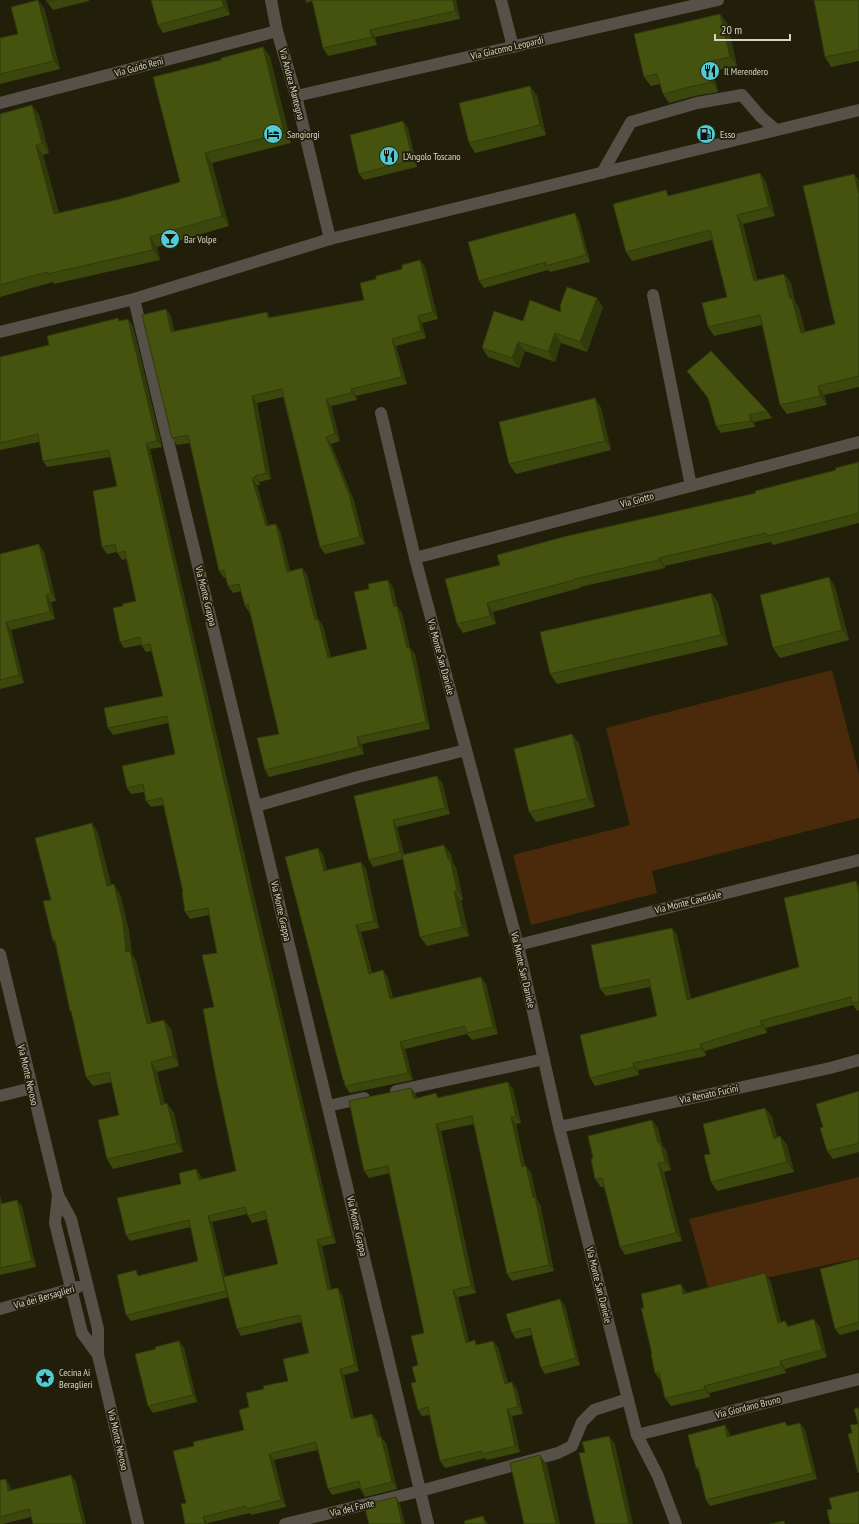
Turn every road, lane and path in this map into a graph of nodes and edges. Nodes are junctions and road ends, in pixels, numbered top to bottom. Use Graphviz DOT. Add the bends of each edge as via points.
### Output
graph roads {
  1 [pos="271,0"];
  2 [pos="501,0"];
  3 [pos="718,0"];
  4 [pos="695,3"];
  5 [pos="278,31"];
  6 [pos="513,47"];
  7 [pos="296,96"];
  8 [pos="0,103"];
  9 [pos="859,110"];
  10 [pos="776,130"];
  11 [pos="602,173"];
  12 [pos="330,239"];
  13 [pos="653,294"];
  14 [pos="134,299"];
  15 [pos="0,332"];
  16 [pos="381,413"];
  17 [pos="859,442"];
  18 [pos="691,486"];
  19 [pos="415,558"];
  20 [pos="466,750"];
  21 [pos="256,806"];
  22 [pos="859,860"];
  23 [pos="518,945"];
  24 [pos="0,954"];
  25 [pos="544,1059"];
  26 [pos="859,1060"];
  27 [pos="32,1088"];
  28 [pos="0,1096"];
  29 [pos="328,1106"];
  30 [pos="559,1127"];
  31 [pos="58,1195"];
  32 [pos="87,1284"];
  33 [pos="71,1289"];
  34 [pos="0,1309"];
  35 [pos="98,1355"];
  36 [pos="859,1379"];
  37 [pos="628,1399"];
  38 [pos="637,1435"];
  39 [pos="420,1491"];
  40 [pos="138,1524"];
  41 [pos="285,1524"];
  42 [pos="428,1524"];
  43 [pos="676,1524"];
  1 -- 5 [label="street, Via Andrea Mantegna"];
  2 -- 6 [label="street"];
  3 -- 4 [label="street, Via Giacomo Leopardi"];
  4 -- 6 [label="street, Via Giacomo Leopardi"];
  5 -- 7 [label="street, Via Andrea Mantegna"];
  5 -- 8 [label="street, Via Guido Reni"];
  6 -- 7 [label="street, Via Giacomo Leopardi"];
  7 -- 12 [label="street, Via Andrea Mantegna"];
  9 -- 10 [label="street"];
  10 -- 11 [label="street"];
  10 -- 11 [label="street" via="742,95 697,103 631,122"];
  11 -- 12 [label="street"];
  12 -- 14 [label="street"];
  13 -- 18 [label="street"];
  14 -- 15 [label="street"];
  14 -- 21 [label="street, Via Monte Grappa"];
  16 -- 19 [label="street, Via Monte San Daniele"];
  17 -- 18 [label="street, Via Giotto"];
  18 -- 19 [label="street, Via Giotto"];
  19 -- 20 [label="street, Via Monte San Daniele"];
  20 -- 21 [label="street"];
  20 -- 23 [label="street, Via Monte San Daniele"];
  21 -- 29 [label="street, Via Monte Grappa"];
  22 -- 23 [label="street, Via Monte Cavedale"];
  23 -- 25 [label="street, Via Monte San Daniele"];
  24 -- 27 [label="street, Via Monte Nevoso"];
  25 -- 29 [label="street"];
  25 -- 30 [label="street, Via Monte San Daniele"];
  26 -- 30 [label="street, Via Renato Fucini"];
  27 -- 28 [label="street"];
  27 -- 31 [label="street, Via Monte Nevoso"];
  29 -- 39 [label="street, Via Monte Grappa"];
  30 -- 37 [label="street, Via Monte San Daniele"];
  31 -- 32 [label="street, Via Monte Nevoso" via="71,1219"];
  31 -- 33 [label="street, Via Monte Nevoso" via="55,1223"];
  32 -- 33 [label="street, Via dei Bersaglieri"];
  32 -- 35 [label="street, Via Monte Nevoso" via="98,1329"];
  33 -- 34 [label="street, Via dei Bersaglieri"];
  33 -- 35 [label="street, Via Monte Nevoso" via="82,1333"];
  35 -- 40 [label="street, Via Monte Nevoso"];
  36 -- 38 [label="street, Via Giordano Bruno"];
  37 -- 38 [label="street, Via Monte San Daniele"];
  37 -- 39 [label="street, Via del Fante" via="594,1410 582,1422 572,1446 558,1453"];
  38 -- 43 [label="street, Via Monte San Daniele" via="658,1476"];
  39 -- 41 [label="street, Via del Fante"];
  39 -- 42 [label="street, Via Monte Grappa"];
}
